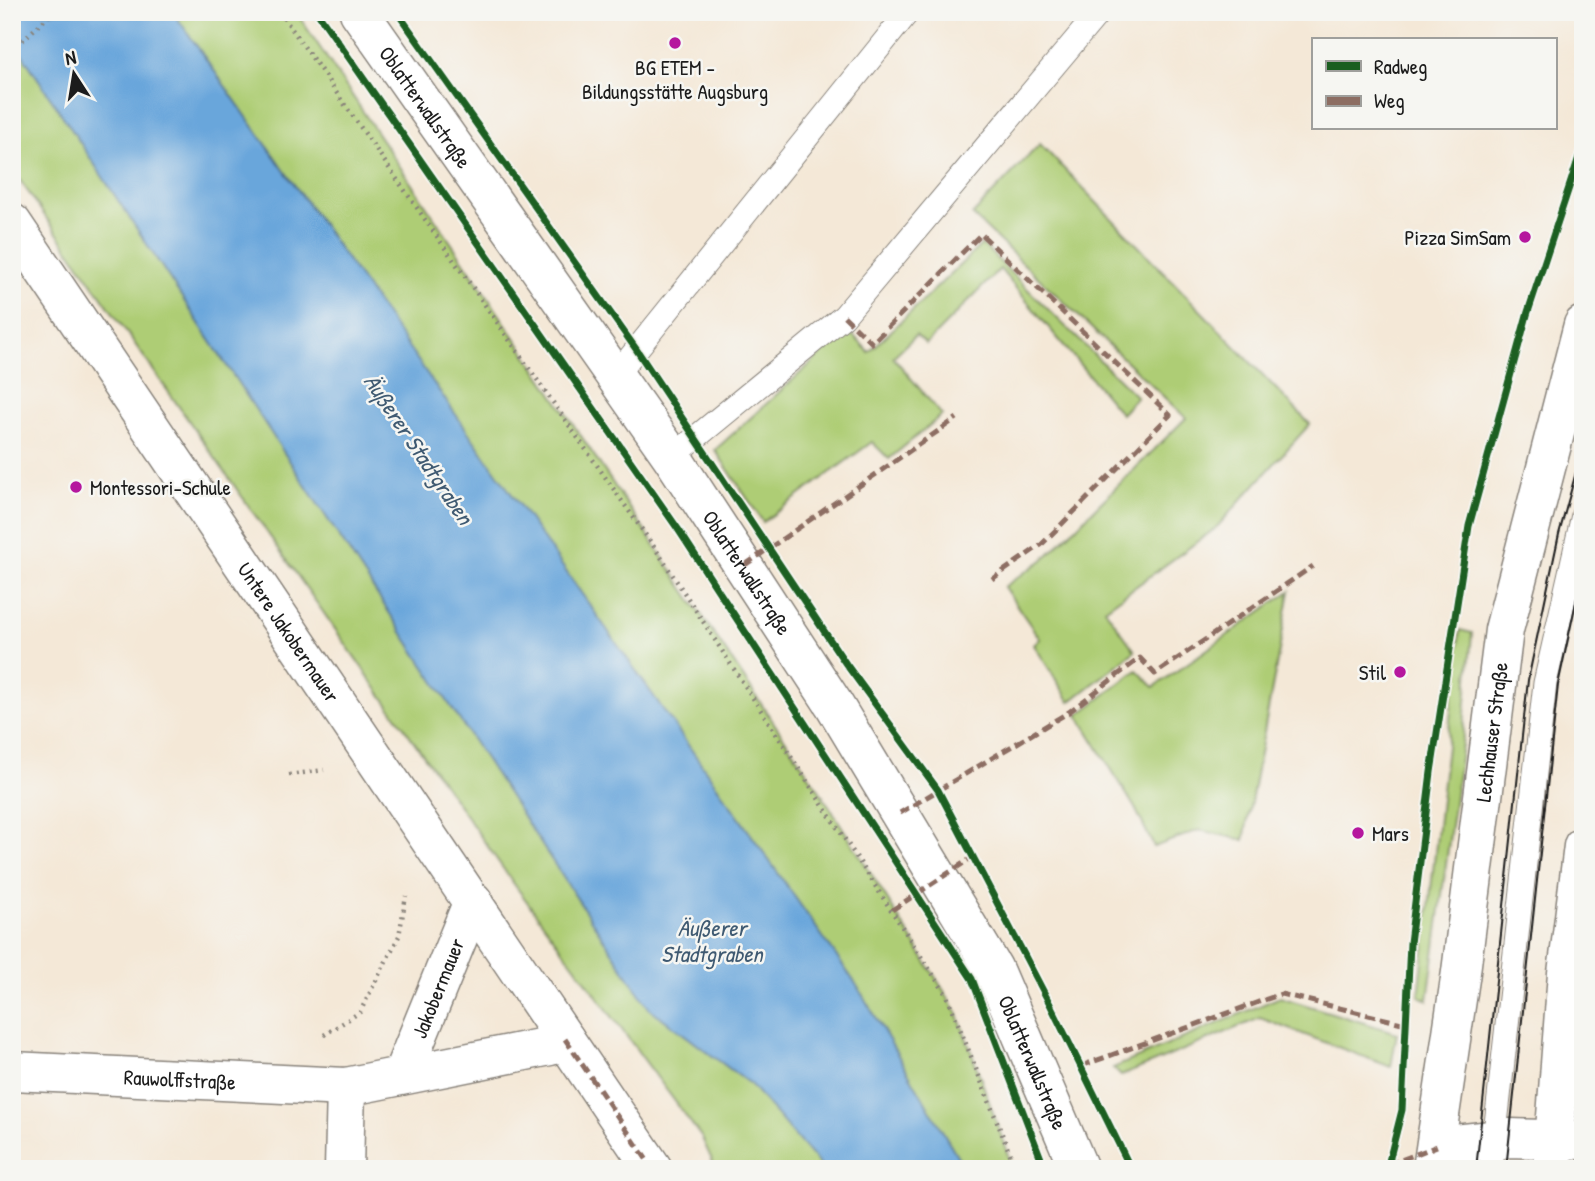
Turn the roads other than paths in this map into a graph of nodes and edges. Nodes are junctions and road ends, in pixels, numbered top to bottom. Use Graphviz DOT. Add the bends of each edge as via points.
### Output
graph roads {
  1 [pos="359,12"];
  2 [pos="908,12"];
  3 [pos="1099,12"];
  4 [pos="12,223"];
  5 [pos="1583,325"];
  6 [pos="615,375"];
  7 [pos="672,457"];
  8 [pos="1583,514"];
  9 [pos="1583,846"];
  10 [pos="473,901"];
  11 [pos="565,1039"];
  12 [pos="12,1071"];
  13 [pos="402,1075"];
  14 [pos="346,1087"];
  15 [pos="1563,1149"];
  16 [pos="1493,1154"];
  17 [pos="1434,1158"];
  18 [pos="344,1169"];
  19 [pos="653,1169"];
  20 [pos="1079,1169"];
  1 -- 6 [label="street, Oblatterwallstraße"];
  2 -- 6 [label="lane"];
  3 -- 7 [label="lane" via="844,316"];
  4 -- 10 [label="street, Untere Jakobermauer"];
  5 -- 17 [label="street, Lechhauser Straße" via="1504,630"];
  6 -- 7 [label="street, Oblatterwallstraße"];
  7 -- 20 [label="street, Oblatterwallstraße" via="833,703 993,968"];
  8 -- 16 [label="lane" via="1545,683"];
  9 -- 15 [label="street" via="1567,972"];
  10 -- 11 [label="street, Untere Jakobermauer"];
  10 -- 13 [label="street, Jakobermauer"];
  11 -- 13 [label="street" via="550,1046"];
  11 -- 19 [label="street, Untere Jakobermauer"];
  12 -- 14 [label="street, Rauwolffstraße"];
  13 -- 14 [label="street"];
  14 -- 18 [label="street"];
  15 -- 16 [label="street"];
  16 -- 17 [label="street"];
}
